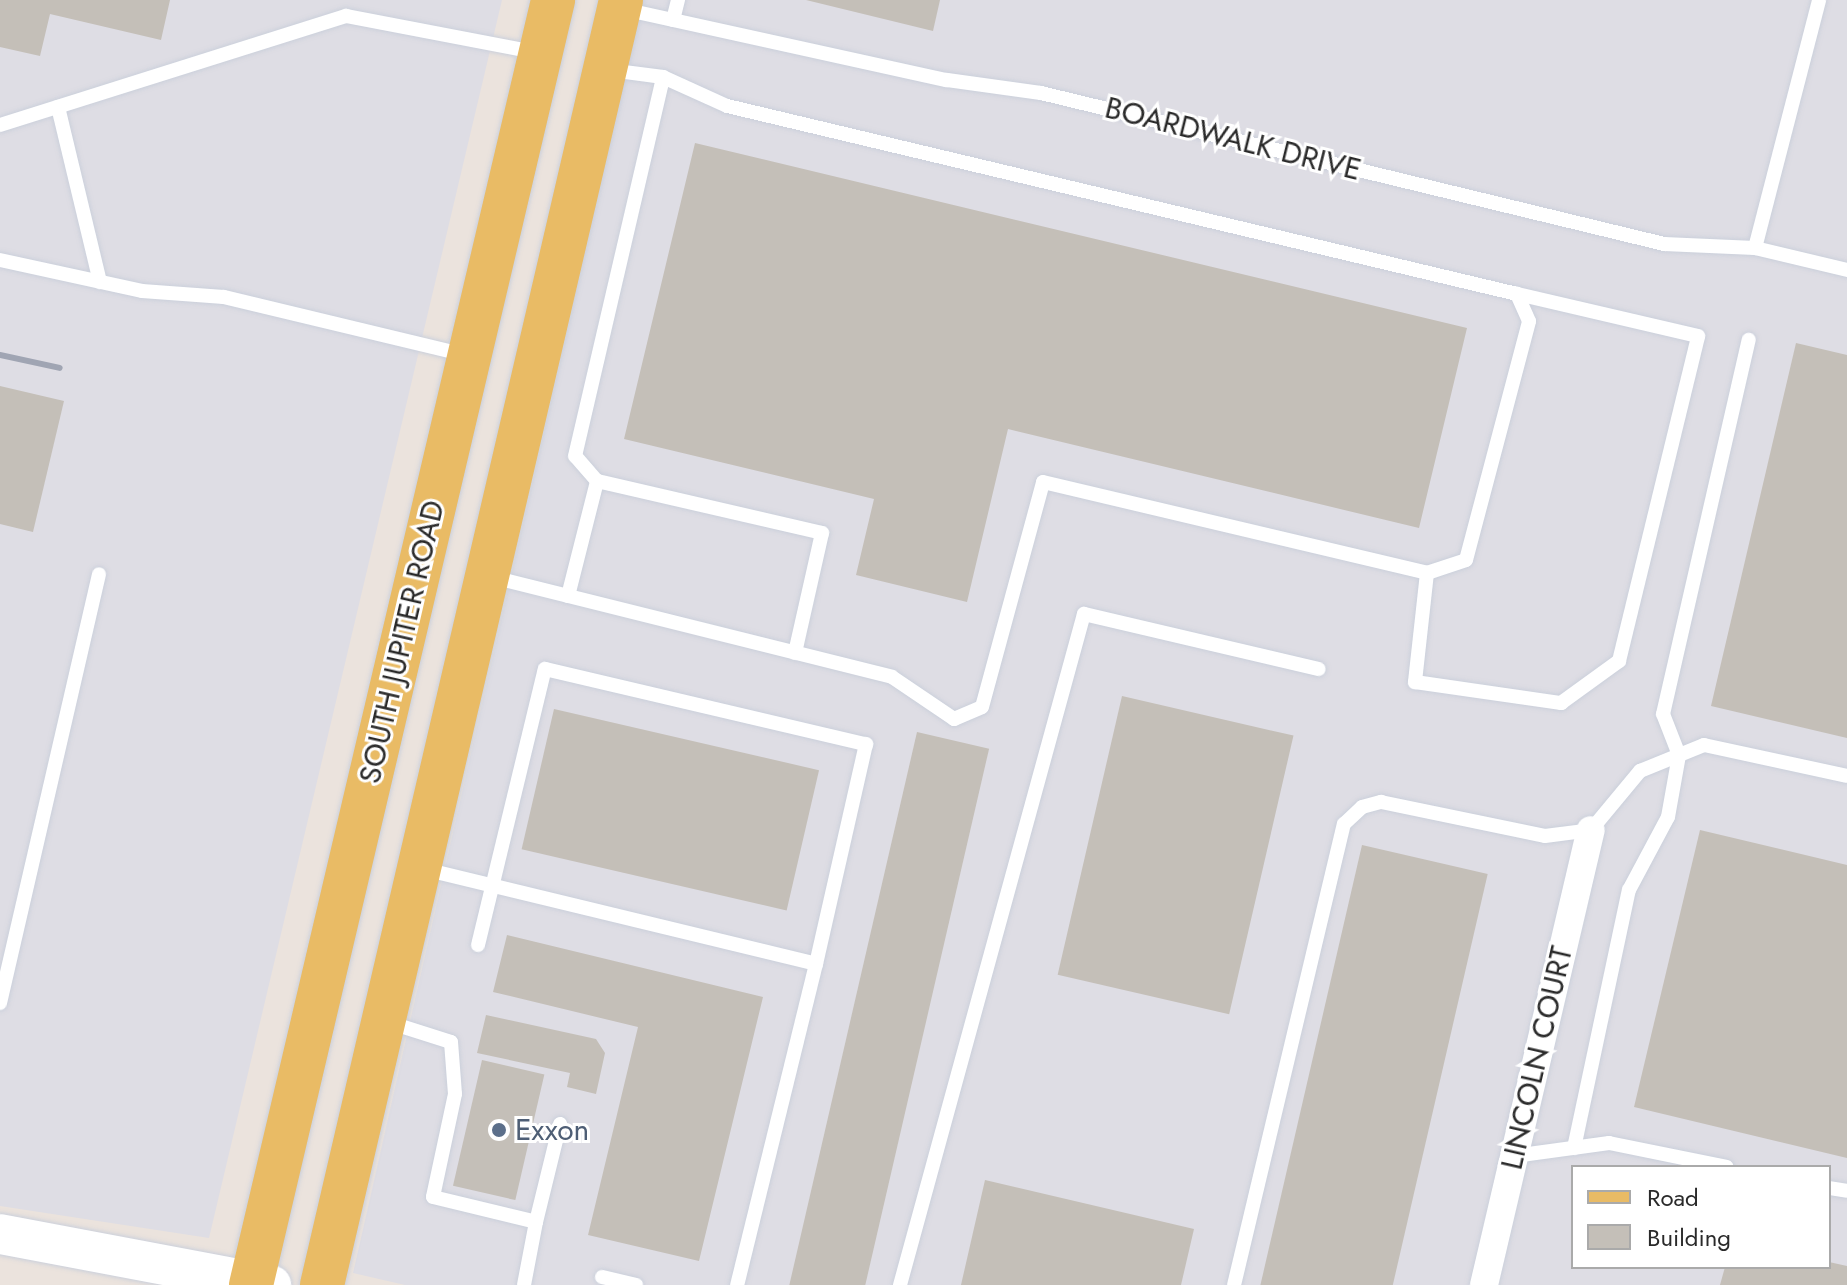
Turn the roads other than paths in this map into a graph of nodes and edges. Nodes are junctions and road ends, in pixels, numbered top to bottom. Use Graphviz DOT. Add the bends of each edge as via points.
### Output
graph roads {
  1 [pos="553,0"];
  2 [pos="678,0"];
  3 [pos="1819,0"];
  4 [pos="620,4"];
  5 [pos="673,20"];
  6 [pos="541,53"];
  7 [pos="606,70"];
  8 [pos="663,77"];
  9 [pos="58,107"];
  10 [pos="0,125"];
  11 [pos="1755,248"];
  12 [pos="0,260"];
  13 [pos="1847,270"];
  14 [pos="100,282"];
  15 [pos="1517,294"];
  16 [pos="1749,340"];
  17 [pos="470,356"];
  18 [pos="597,481"];
  19 [pos="421,559"];
  20 [pos="1427,573"];
  21 [pos="99,574"];
  22 [pos="489,576"];
  23 [pos="568,596"];
  24 [pos="795,653"];
  25 [pos="1319,669"];
  26 [pos="1679,755"];
  27 [pos="1847,776"];
  28 [pos="1591,830"];
  29 [pos="420,868"];
  30 [pos="493,886"];
  31 [pos="478,945"];
  32 [pos="816,964"];
  33 [pos="0,1003"];
  34 [pos="384,1021"];
  35 [pos="560,1124"];
  36 [pos="1574,1148"];
  37 [pos="1514,1156"];
  38 [pos="1717,1165"];
  39 [pos="536,1222"];
  40 [pos="0,1234"];
  41 [pos="602,1277"];
  42 [pos="258,1283"];
  43 [pos="322,1285"];
  44 [pos="524,1285"];
  45 [pos="636,1285"];
  46 [pos="737,1285"];
  47 [pos="900,1285"];
  48 [pos="1234,1285"];
  49 [pos="1484,1285"];
  1 -- 6 [label="main road, SOUTH JUPITER ROAD"];
  2 -- 5 [label="lane"];
  3 -- 11 [label="lane"];
  4 -- 5 [label="lane, BOARDWALK DRIVE"];
  4 -- 7 [label="main road"];
  5 -- 11 [label="lane, BOARDWALK DRIVE" via="947,80 1041,93 1664,244"];
  6 -- 7 [label="main road"];
  6 -- 9 [label="lane" via="346,16"];
  6 -- 17 [label="main road, SOUTH JUPITER ROAD"];
  7 -- 8 [label="lane"];
  7 -- 22 [label="main road"];
  8 -- 15 [label="lane" via="727,106"];
  8 -- 18 [label="lane" via="575,456"];
  9 -- 10 [label="lane"];
  9 -- 14 [label="lane"];
  11 -- 13 [label="lane, BOARDWALK DRIVE"];
  12 -- 14 [label="lane"];
  14 -- 17 [label="lane" via="224,297"];
  15 -- 20 [label="lane" via="1529,321 1466,560"];
  15 -- 20 [label="lane" via="1698,336 1619,661 1561,703 1415,682"];
  16 -- 26 [label="lane" via="1663,714"];
  17 -- 19 [label="main road, SOUTH JUPITER ROAD"];
  18 -- 23 [label="lane"];
  18 -- 24 [label="lane" via="822,533"];
  19 -- 22 [label="main road"];
  19 -- 42 [label="main road, SOUTH JUPITER ROAD"];
  20 -- 24 [label="lane" via="1043,482 982,707 954,719 892,677"];
  21 -- 33 [label="lane"];
  22 -- 23 [label="lane"];
  22 -- 29 [label="main road"];
  23 -- 24 [label="lane"];
  25 -- 47 [label="lane" via="1084,614"];
  26 -- 27 [label="lane" via="1704,745"];
  26 -- 28 [label="lane" via="1640,771"];
  26 -- 36 [label="lane" via="1668,817 1629,890"];
  28 -- 37 [label="street, LINCOLN COURT"];
  28 -- 48 [label="lane" via="1545,836 1381,802 1362,807 1344,824"];
  29 -- 30 [label="lane"];
  29 -- 34 [label="main road"];
  30 -- 31 [label="lane"];
  30 -- 32 [label="lane"];
  30 -- 32 [label="lane" via="545,669 866,744"];
  32 -- 46 [label="lane"];
  34 -- 39 [label="lane" via="451,1042 455,1094 433,1197"];
  34 -- 43 [label="main road"];
  35 -- 39 [label="lane"];
  36 -- 37 [label="lane"];
  36 -- 38 [label="lane" via="1609,1143"];
  37 -- 49 [label="street, LINCOLN COURT"];
  39 -- 44 [label="lane"];
  40 -- 42 [label="main road"];
  41 -- 45 [label="lane"];
}
